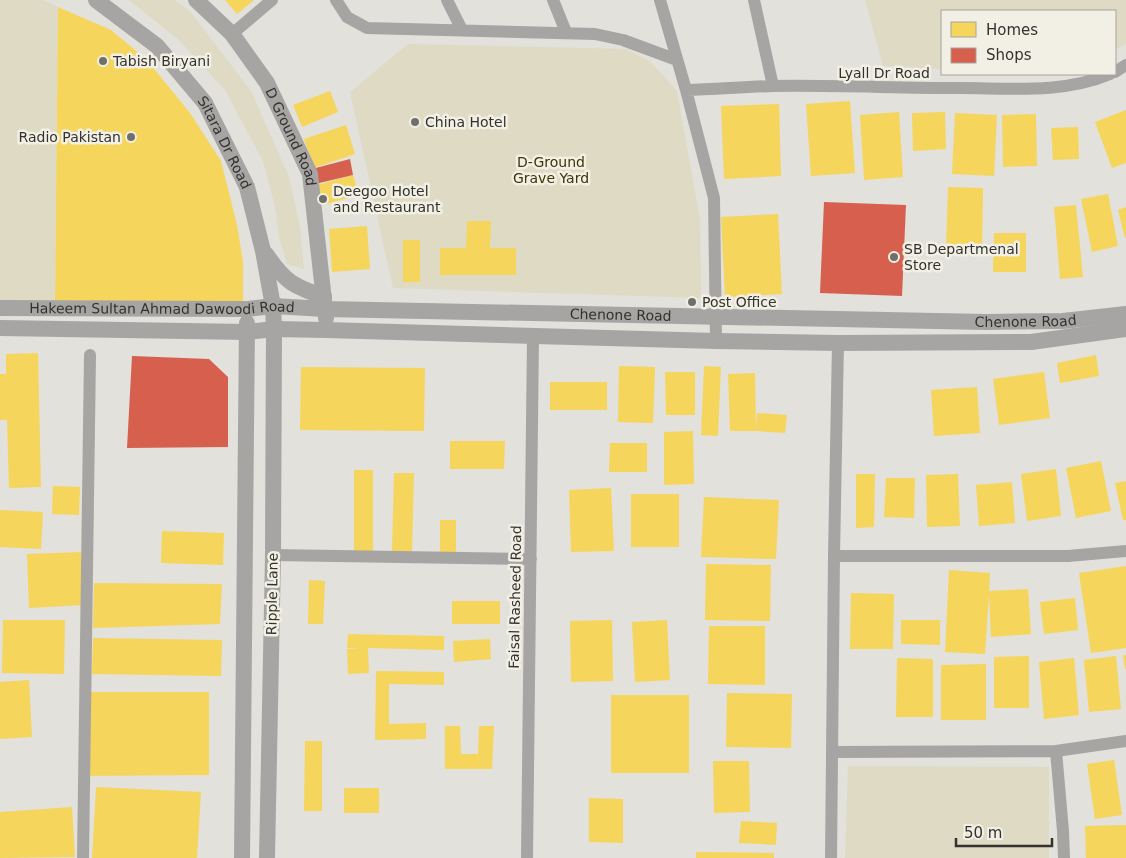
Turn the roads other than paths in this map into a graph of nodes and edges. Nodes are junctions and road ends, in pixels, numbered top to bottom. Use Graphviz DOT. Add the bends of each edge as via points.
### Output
graph roads {
  1 [pos="96,0"];
  2 [pos="196,0"];
  3 [pos="272,0"];
  4 [pos="336,0"];
  5 [pos="447,0"];
  6 [pos="554,0"];
  7 [pos="660,0"];
  8 [pos="754,0"];
  9 [pos="462,30"];
  10 [pos="566,32"];
  11 [pos="232,34"];
  12 [pos="677,60"];
  13 [pos="1107,75"];
  14 [pos="774,86"];
  15 [pos="686,90"];
  16 [pos="263,250"];
  17 [pos="325,303"];
  18 [pos="273,306"];
  19 [pos="0,308"];
  20 [pos="248,309"];
  21 [pos="1126,314"];
  22 [pos="716,318"];
  23 [pos="0,328"];
  24 [pos="274,329"];
  25 [pos="1126,329"];
  26 [pos="326,330"];
  27 [pos="247,332"];
  28 [pos="533,336"];
  29 [pos="716,341"];
  30 [pos="838,343"];
  31 [pos="90,355"];
  32 [pos="1126,551"];
  33 [pos="273,555"];
  34 [pos="834,556"];
  35 [pos="530,560"];
  36 [pos="1126,741"];
  37 [pos="1056,750"];
  38 [pos="832,752"];
  39 [pos="83,858"];
  40 [pos="242,858"];
  41 [pos="267,858"];
  42 [pos="527,858"];
  43 [pos="831,858"];
  44 [pos="1064,858"];
  1 -- 16 [label="street, Sitara Dr Road" via="157,46 205,103 247,187"];
  2 -- 11 [label="street, D Ground Road"];
  3 -- 11 [label="street"];
  4 -- 9 [label="street" via="348,18 368,28"];
  5 -- 9 [label="street"];
  6 -- 10 [label="street"];
  7 -- 12 [label="street"];
  8 -- 14 [label="street"];
  9 -- 10 [label="street"];
  10 -- 12 [label="street" via="623,40"];
  11 -- 17 [label="street, D Ground Road" via="267,83 310,174"];
  12 -- 15 [label="street"];
  13 -- 14 [label="street, Lyall Dr Road" via="1070,85 1043,87"];
  14 -- 15 [label="street, Lyall Dr Road"];
  15 -- 22 [label="street" via="714,198"];
  16 -- 17 [label="street" via="288,282"];
  16 -- 18 [label="street, Sitara Dr Road"];
  17 -- 18 [label="street, Hakeem Sultan Ahmad Dawoodi Road"];
  17 -- 22 [label="street, Chenone Road"];
  17 -- 26 [label="street, D Ground Road"];
  18 -- 20 [label="street, Hakeem Sultan Ahmad Dawoodi Road"];
  18 -- 24 [label="street, Sitara Dr Road"];
  19 -- 20 [label="street, Hakeem Sultan Ahmad Dawoodi Road"];
  20 -- 27 [label="street, Ripple Lane"];
  21 -- 22 [label="street, Chenone Road" via="1063,321 986,322"];
  22 -- 29 [label="street"];
  23 -- 27 [label="street, Hakeem Sultan Ahmad Dawoodi Road"];
  24 -- 26 [label="street, Chenone Road"];
  24 -- 27 [label="street, Hakeem Sultan Ahmad Dawoodi Road"];
  24 -- 33 [label="street, Ripple Lane"];
  25 -- 30 [label="street, Chenone Road" via="1030,342"];
  26 -- 28 [label="street, Chenone Road"];
  27 -- 40 [label="street, Ripple Lane"];
  28 -- 29 [label="street, Chenone Road"];
  28 -- 35 [label="street, Faisal Rasheed Road"];
  29 -- 30 [label="street, Chenone Road"];
  30 -- 34 [label="street"];
  31 -- 39 [label="street"];
  32 -- 34 [label="street" via="1068,556"];
  33 -- 35 [label="street"];
  33 -- 41 [label="street, Ripple Lane"];
  34 -- 38 [label="street"];
  35 -- 42 [label="street, Faisal Rasheed Road"];
  36 -- 37 [label="street"];
  37 -- 38 [label="street"];
  37 -- 44 [label="street"];
  38 -- 43 [label="street"];
}
